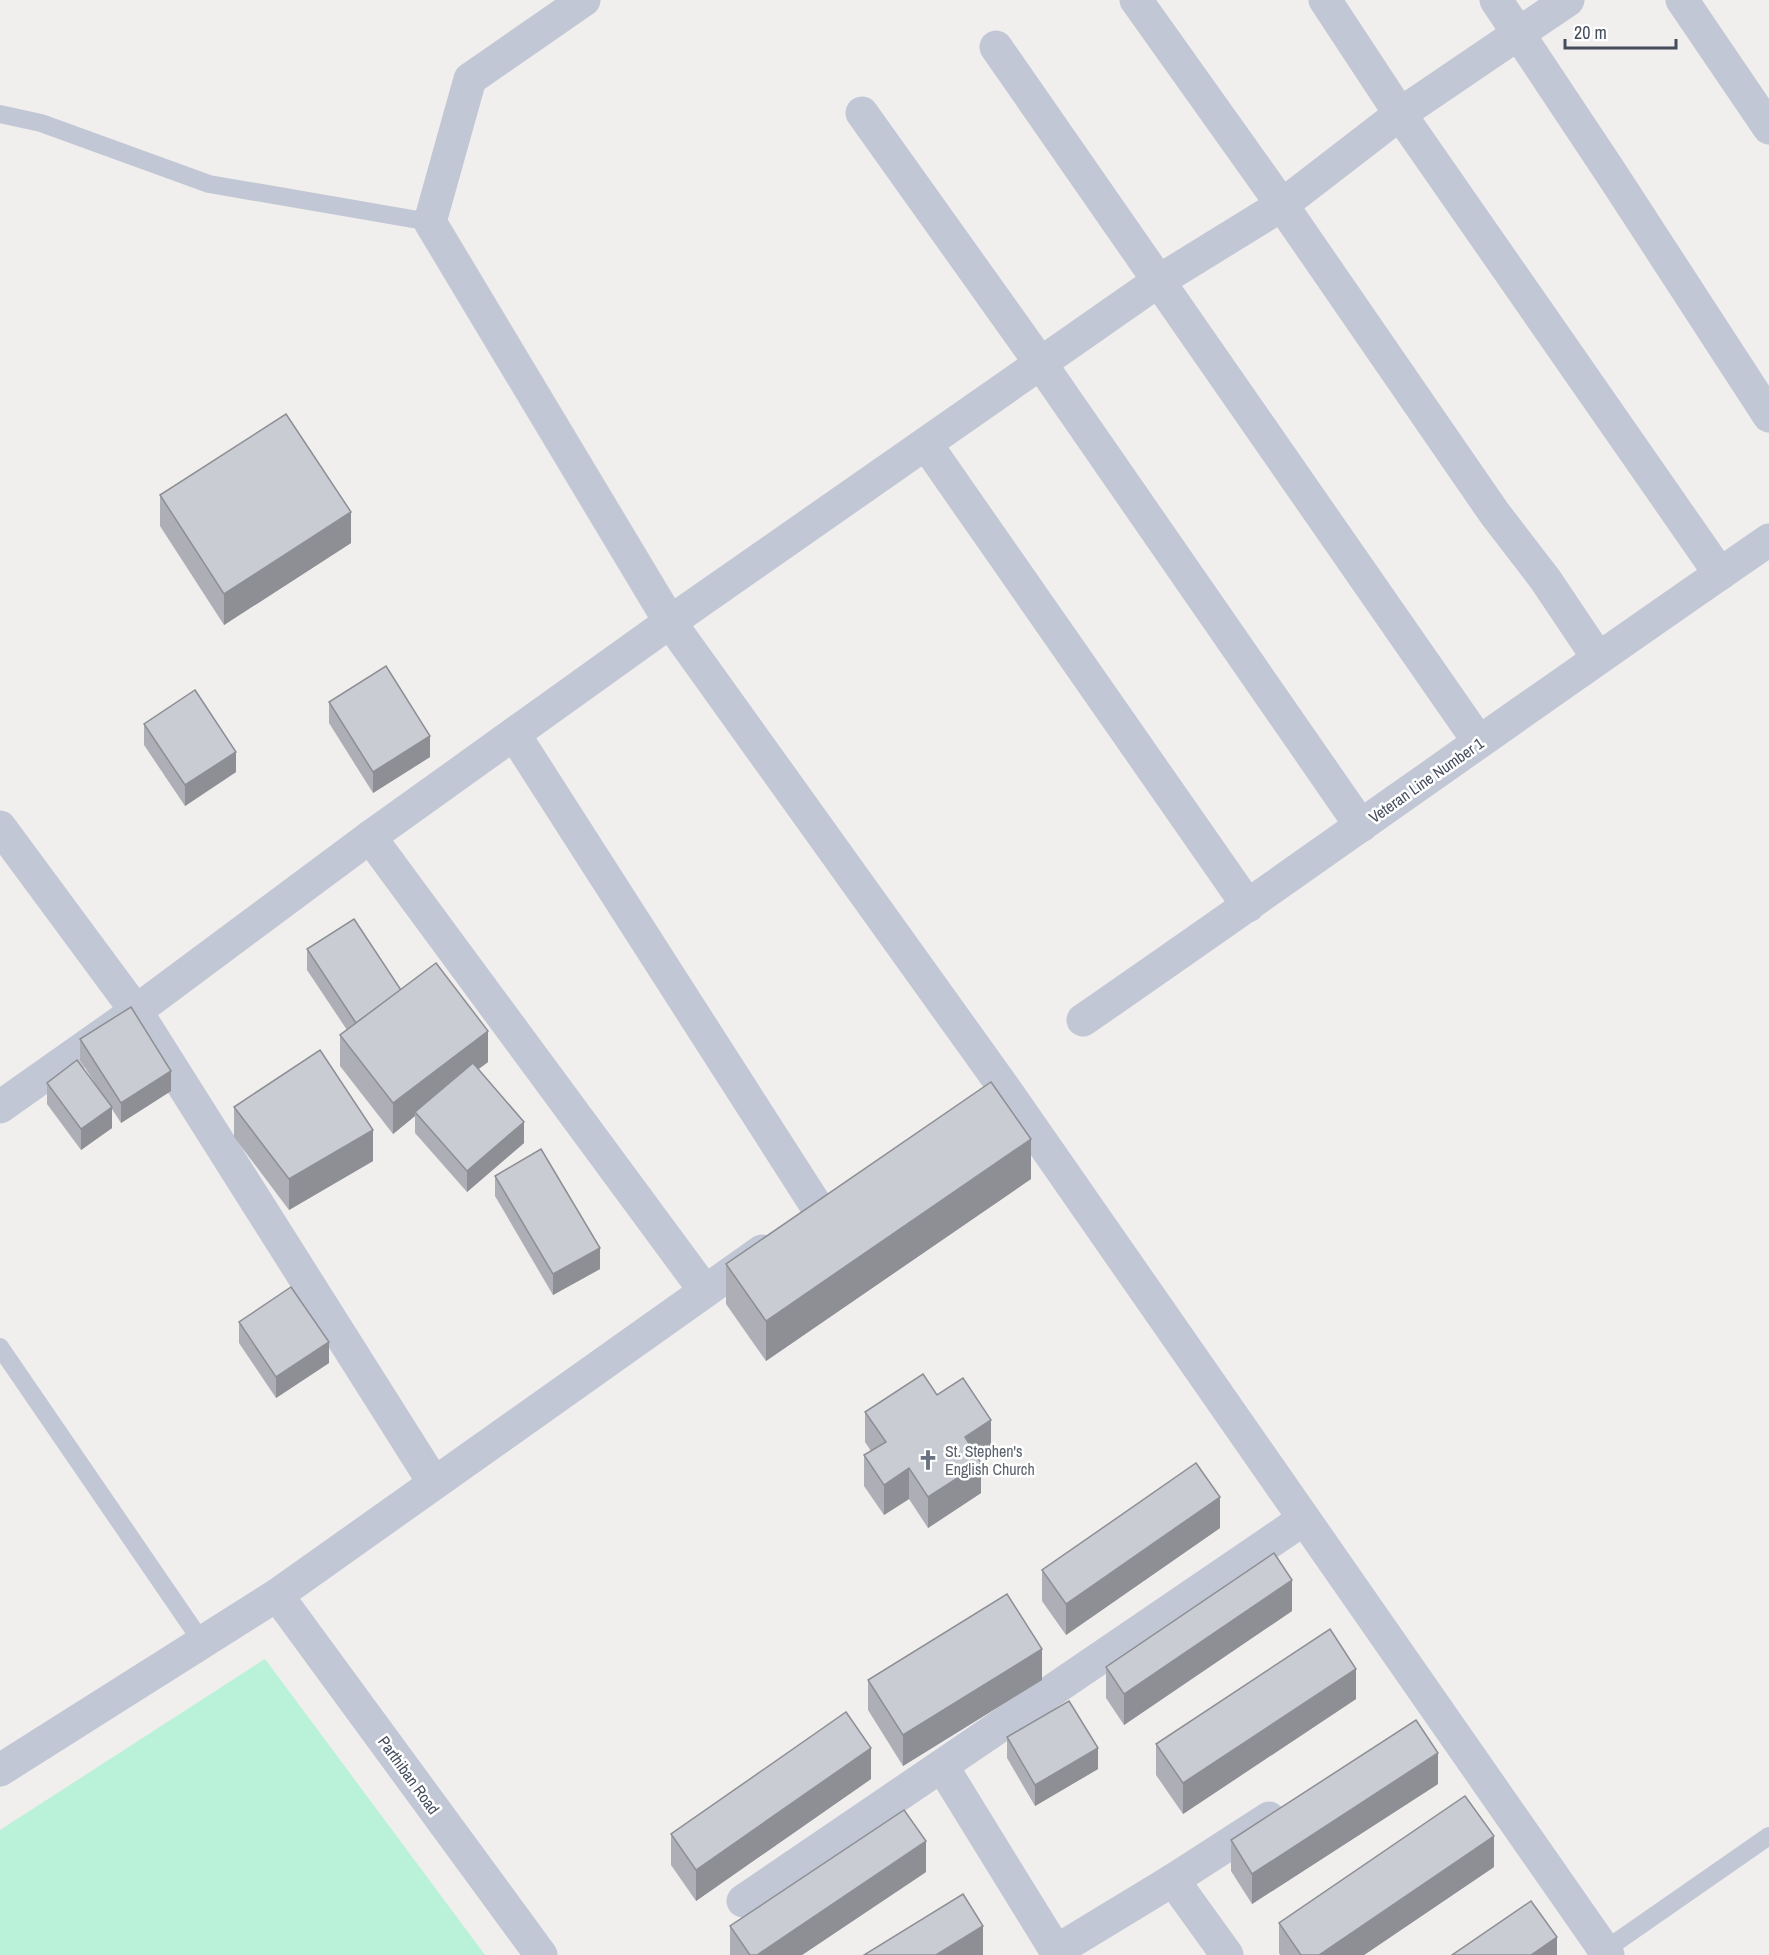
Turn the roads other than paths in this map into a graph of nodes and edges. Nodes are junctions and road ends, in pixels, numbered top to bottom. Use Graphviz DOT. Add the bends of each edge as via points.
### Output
graph roads {
  1 [pos="585,0"];
  2 [pos="1136,0"];
  3 [pos="1325,0"];
  4 [pos="1496,0"];
  5 [pos="1568,0"];
  6 [pos="1682,0"];
  7 [pos="1519,34"];
  8 [pos="996,47"];
  9 [pos="862,113"];
  10 [pos="0,114"];
  11 [pos="1400,114"];
  12 [pos="1769,128"];
  13 [pos="1282,205"];
  14 [pos="430,222"];
  15 [pos="1157,282"];
  16 [pos="1041,364"];
  17 [pos="1769,416"];
  18 [pos="926,444"];
  19 [pos="1769,540"];
  20 [pos="1720,574"];
  21 [pos="670,621"];
  22 [pos="1598,658"];
  23 [pos="514,734"];
  24 [pos="1479,742"];
  25 [pos="1361,826"];
  26 [pos="0,827"];
  27 [pos="370,837"];
  28 [pos="1248,906"];
  29 [pos="136,1011"];
  30 [pos="1083,1020"];
  31 [pos="0,1107"];
  32 [pos="847,1190"];
  33 [pos="803,1222"];
  34 [pos="705,1291"];
  35 [pos="0,1347"];
  36 [pos="434,1484"];
  37 [pos="1304,1519"];
  38 [pos="277,1595"];
  39 [pos="202,1642"];
  40 [pos="1437,1709"];
  41 [pos="1408,1728"];
  42 [pos="942,1766"];
  43 [pos="0,1770"];
  44 [pos="1291,1804"];
  45 [pos="1769,1836"];
  46 [pos="1173,1880"];
  47 [pos="743,1901"];
  48 [pos="1052,1953"];
  49 [pos="1606,1953"];
  50 [pos="541,1955"];
  51 [pos="1227,1955"];
  1 -- 14 [label="street" via="470,79"];
  2 -- 13 [label="street"];
  3 -- 11 [label="street"];
  4 -- 7 [label="street"];
  5 -- 7 [label="street"];
  6 -- 12 [label="street"];
  7 -- 11 [label="street"];
  7 -- 17 [label="street"];
  8 -- 15 [label="street"];
  9 -- 16 [label="street"];
  10 -- 14 [label="lane" via="41,123 208,183"];
  11 -- 13 [label="street"];
  11 -- 20 [label="street"];
  13 -- 15 [label="street"];
  13 -- 22 [label="street"];
  14 -- 21 [label="street"];
  15 -- 16 [label="street"];
  15 -- 24 [label="street"];
  16 -- 18 [label="street"];
  16 -- 25 [label="street"];
  18 -- 21 [label="street"];
  18 -- 28 [label="street"];
  19 -- 20 [label="street, Veteran Line Number 1"];
  20 -- 22 [label="street, Veteran Line Number 1"];
  21 -- 23 [label="street"];
  21 -- 37 [label="street" via="990,1089"];
  22 -- 24 [label="street, Veteran Line Number 1"];
  23 -- 27 [label="street"];
  23 -- 33 [label="street"];
  24 -- 25 [label="street, Veteran Line Number 1"];
  25 -- 28 [label="street, Veteran Line Number 1"];
  26 -- 29 [label="street"];
  27 -- 29 [label="street"];
  27 -- 34 [label="street"];
  28 -- 30 [label="street, Veteran Line Number 1"];
  29 -- 31 [label="street"];
  29 -- 36 [label="street"];
  32 -- 33 [label="street"];
  33 -- 34 [label="street"];
  34 -- 36 [label="street"];
  35 -- 39 [label="lane"];
  36 -- 38 [label="street"];
  37 -- 40 [label="street"];
  37 -- 42 [label="street"];
  38 -- 39 [label="street"];
  38 -- 50 [label="street, Parthiban Road"];
  39 -- 43 [label="street"];
  40 -- 41 [label="street"];
  40 -- 49 [label="street"];
  42 -- 47 [label="street"];
  42 -- 48 [label="street"];
  44 -- 46 [label="street"];
  45 -- 49 [label="lane"];
  46 -- 48 [label="street"];
  46 -- 51 [label="street"];
}
